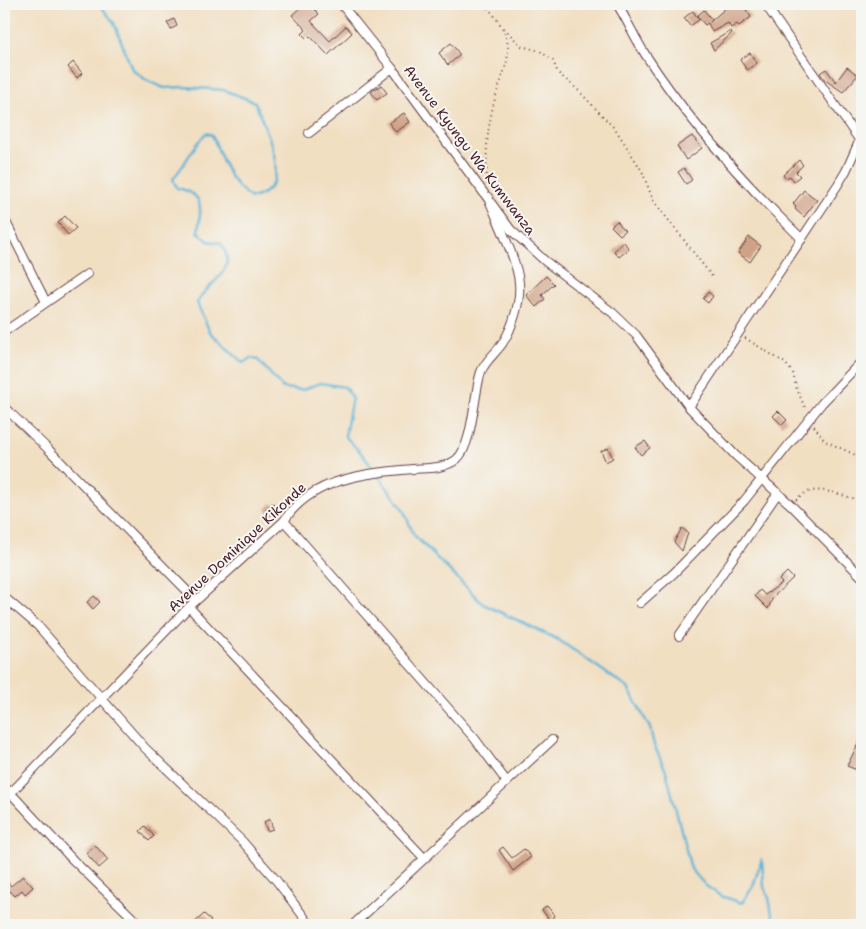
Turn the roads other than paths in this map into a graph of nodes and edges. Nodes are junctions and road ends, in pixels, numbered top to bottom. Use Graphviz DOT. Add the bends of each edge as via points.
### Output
graph roads {
  1 [pos="341,4"];
  2 [pos="617,4"];
  3 [pos="765,4"];
  4 [pos="392,68"];
  5 [pos="309,133"];
  6 [pos="861,138"];
  7 [pos="488,197"];
  8 [pos="4,218"];
  9 [pos="802,239"];
  10 [pos="87,274"];
  11 [pos="46,302"];
  12 [pos="4,332"];
  13 [pos="862,360"];
  14 [pos="689,407"];
  15 [pos="4,408"];
  16 [pos="763,478"];
  17 [pos="778,493"];
  18 [pos="284,521"];
  19 [pos="862,577"];
  20 [pos="4,596"];
  21 [pos="196,600"];
  22 [pos="640,603"];
  23 [pos="190,607"];
  24 [pos="679,636"];
  25 [pos="101,698"];
  26 [pos="552,740"];
  27 [pos="507,782"];
  28 [pos="4,786"];
  29 [pos="10,794"];
  30 [pos="4,800"];
  31 [pos="424,858"];
  32 [pos="140,925"];
  33 [pos="310,925"];
  34 [pos="353,925"];
  1 -- 4 [label="street, Avenue Kyungu Wa Kumwanza"];
  2 -- 9 [label="street" via="651,62 702,133"];
  3 -- 6 [label="street"];
  4 -- 5 [label="street"];
  4 -- 7 [label="street, Avenue Kyungu Wa Kumwanza"];
  6 -- 9 [label="street" via="846,171"];
  7 -- 14 [label="street, Avenue Kyungu Wa Kumwanza" via="511,230 527,245 636,335"];
  7 -- 18 [label="street, Avenue Dominique Kikonde" via="520,282 517,304 502,344 481,372 468,436 458,458 440,467 375,472 326,486 309,495"];
  8 -- 11 [label="street"];
  9 -- 14 [label="street"];
  10 -- 11 [label="street"];
  11 -- 12 [label="street"];
  13 -- 16 [label="street" via="810,418"];
  14 -- 16 [label="street, Avenue Kyungu Wa Kumwanza" via="736,456"];
  15 -- 21 [label="street"];
  16 -- 17 [label="street, Avenue Kyungu Wa Kumwanza"];
  16 -- 22 [label="street" via="674,573"];
  17 -- 19 [label="street, Avenue Kyungu Wa Kumwanza"];
  17 -- 24 [label="street"];
  18 -- 21 [label="street, Avenue Dominique Kikonde"];
  18 -- 27 [label="street" via="475,739"];
  20 -- 25 [label="street" via="38,626"];
  21 -- 23 [label="street, Avenue Dominique Kikonde"];
  23 -- 25 [label="street, Avenue Dominique Kikonde"];
  23 -- 31 [label="street"];
  25 -- 29 [label="street, Avenue Dominique Kikonde"];
  25 -- 33 [label="street" via="158,761 242,840"];
  26 -- 27 [label="street"];
  27 -- 31 [label="street"];
  28 -- 29 [label="street"];
  29 -- 30 [label="street, Avenue Dominique Kikonde"];
  29 -- 32 [label="street"];
  31 -- 34 [label="street"];
}
